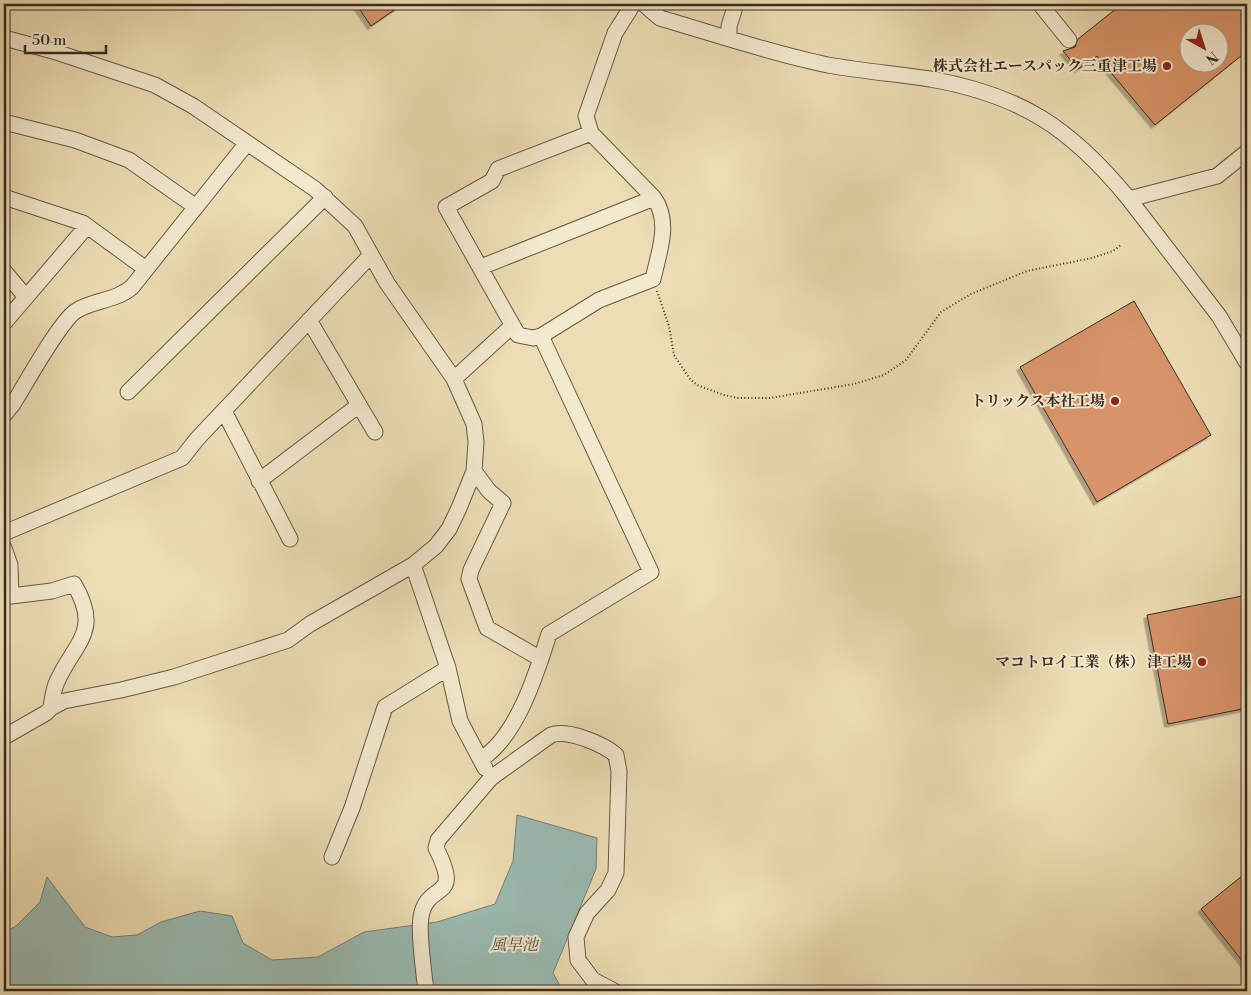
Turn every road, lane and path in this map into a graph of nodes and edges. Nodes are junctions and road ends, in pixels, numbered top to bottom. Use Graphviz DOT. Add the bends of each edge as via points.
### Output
graph roads {
  1 [pos="637,4"];
  2 [pos="736,4"];
  3 [pos="1040,4"];
  4 [pos="4,38"];
  5 [pos="729,38"];
  6 [pos="1069,40"];
  7 [pos="4,122"];
  8 [pos="590,133"];
  9 [pos="247,144"];
  10 [pos="1247,152"];
  11 [pos="4,197"];
  12 [pos="325,197"];
  13 [pos="654,198"];
  14 [pos="1128,199"];
  15 [pos="196,207"];
  16 [pos="87,226"];
  17 [pos="1121,245"];
  18 [pos="371,255"];
  19 [pos="481,267"];
  20 [pos="146,269"];
  21 [pos="4,270"];
  22 [pos="653,279"];
  23 [pos="26,297"];
  24 [pos="309,320"];
  25 [pos="4,323"];
  26 [pos="512,326"];
  27 [pos="541,336"];
  28 [pos="1247,363"];
  29 [pos="454,379"];
  30 [pos="128,392"];
  31 [pos="359,405"];
  32 [pos="224,411"];
  33 [pos="4,414"];
  34 [pos="375,432"];
  35 [pos="474,471"];
  36 [pos="259,481"];
  37 [pos="4,533"];
  38 [pos="290,539"];
  39 [pos="4,548"];
  40 [pos="413,565"];
  41 [pos="541,659"];
  42 [pos="448,668"];
  43 [pos="51,708"];
  44 [pos="4,737"];
  45 [pos="480,759"];
  46 [pos="491,778"];
  47 [pos="332,857"];
  48 [pos="426,991"];
  49 [pos="614,991"];
  1 -- 5 [label="street" via="660,18"];
  1 -- 8 [label="street" via="615,33 586,116"];
  2 -- 5 [label="street"];
  3 -- 6 [label="street"];
  4 -- 9 [label="street" via="53,50 155,84"];
  5 -- 14 [label="street" via="827,64 930,79 1006,100 1042,118 1074,140"];
  7 -- 15 [label="street" via="75,140 128,160"];
  8 -- 13 [label="street"];
  8 -- 19 [label="street" via="498,169 492,181 446,207"];
  9 -- 12 [label="street"];
  9 -- 15 [label="street"];
  10 -- 14 [label="street" via="1217,176"];
  11 -- 16 [label="street"];
  12 -- 18 [label="street" via="355,226"];
  12 -- 30 [label="street"];
  13 -- 19 [label="street"];
  13 -- 22 [label="street" via="661,208 663,235"];
  14 -- 28 [label="street" via="1219,316"];
  15 -- 20 [label="street"];
  16 -- 20 [label="street"];
  16 -- 23 [label="street"];
  17 -- 22 [label="path" via="1114,251 1092,258 1028,271 972,294 941,312 906,360 884,375 854,384 770,398 724,395 690,380 674,355 669,326"];
  18 -- 24 [label="street"];
  18 -- 29 [label="street"];
  19 -- 26 [label="street"];
  20 -- 33 [label="street" via="126,292 85,306 67,318"];
  21 -- 23 [label="street"];
  22 -- 27 [label="street" via="599,300"];
  23 -- 25 [label="street"];
  24 -- 31 [label="street"];
  24 -- 32 [label="street"];
  26 -- 27 [label="street" via="518,335"];
  26 -- 29 [label="street"];
  27 -- 41 [label="street" via="651,572 549,634"];
  29 -- 35 [label="street" via="474,424"];
  31 -- 34 [label="street"];
  31 -- 36 [label="street"];
  32 -- 36 [label="street"];
  32 -- 37 [label="street" via="182,458"];
  35 -- 40 [label="street" via="449,530 426,557"];
  35 -- 41 [label="street" via="503,503 469,579 482,617 487,628"];
  36 -- 38 [label="street"];
  39 -- 43 [label="street" via="10,565 11,596 52,591 74,584 84,601 85,634 56,684"];
  40 -- 42 [label="street"];
  40 -- 43 [label="street" via="288,640 174,677 64,701"];
  41 -- 45 [label="street" via="527,699 498,744"];
  42 -- 45 [label="street" via="460,721"];
  42 -- 47 [label="street" via="386,707"];
  43 -- 44 [label="street"];
  45 -- 46 [label="street"];
  46 -- 48 [label="street" via="438,840 436,848 448,874 446,884 424,906 420,918"];
  46 -- 49 [label="street" via="558,732 572,734 616,755 619,771 616,872 608,890 587,913 576,937 578,960 593,980"];
}
